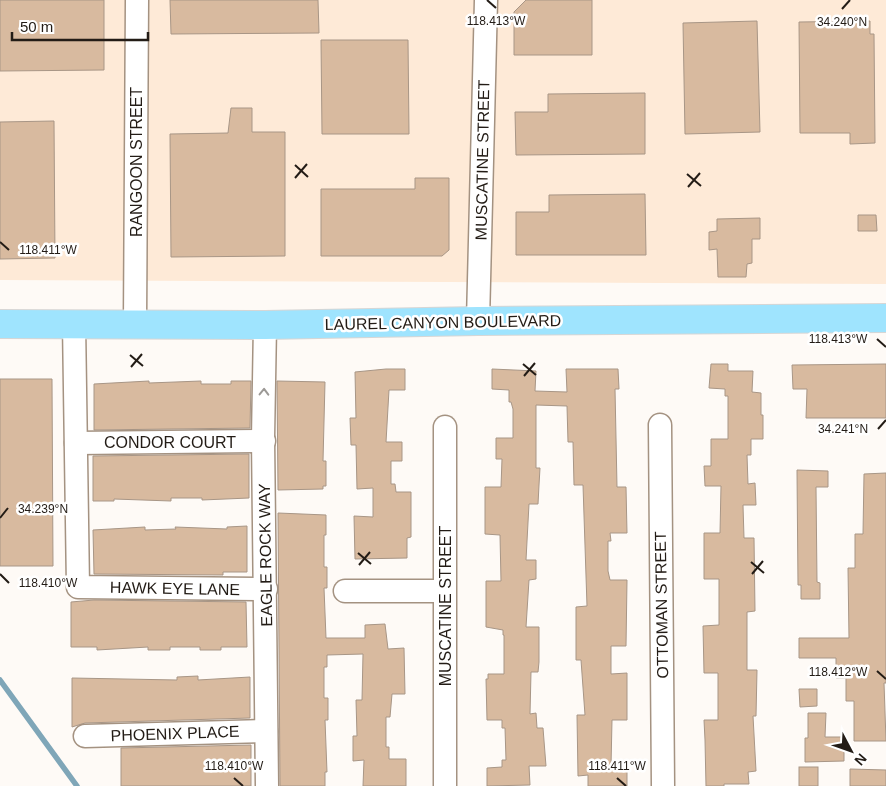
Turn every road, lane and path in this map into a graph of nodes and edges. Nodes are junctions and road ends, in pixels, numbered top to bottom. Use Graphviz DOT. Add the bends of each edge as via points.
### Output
graph roads {
  1 [pos="138,0"];
  2 [pos="486,0"];
  3 [pos="886,318"];
  4 [pos="478,321"];
  5 [pos="74,323"];
  6 [pos="135,323"];
  7 [pos="0,324"];
  8 [pos="265,324"];
  9 [pos="660,425"];
  10 [pos="445,426"];
  11 [pos="264,441"];
  12 [pos="76,442"];
  13 [pos="266,589"];
  14 [pos="345,591"];
  15 [pos="444,591"];
  16 [pos="266,731"];
  17 [pos="85,736"];
  18 [pos="267,786"];
  19 [pos="445,786"];
  20 [pos="663,786"];
  1 -- 6 [label="street, RANGOON STREET"];
  2 -- 4 [label="street, MUSCATINE STREET"];
  3 -- 4 [label="main road, LAUREL CANYON BOULEVARD"];
  4 -- 8 [label="main road, LAUREL CANYON BOULEVARD"];
  5 -- 6 [label="main road, LAUREL CANYON BOULEVARD"];
  5 -- 7 [label="main road, LAUREL CANYON BOULEVARD"];
  5 -- 12 [label="street, HAWK EYE LANE"];
  6 -- 8 [label="main road, LAUREL CANYON BOULEVARD"];
  11 -- 8 [label="street, EAGLE ROCK WAY, one-way"];
  9 -- 20 [label="street, OTTOMAN STREET"];
  10 -- 15 [label="street, MUSCATINE STREET"];
  11 -- 12 [label="street, CONDOR COURT"];
  11 -- 13 [label="street, EAGLE ROCK WAY"];
  12 -- 13 [label="street, HAWK EYE LANE" via="78,587"];
  13 -- 16 [label="street, EAGLE ROCK WAY"];
  14 -- 15 [label="street"];
  15 -- 19 [label="street, MUSCATINE STREET"];
  16 -- 17 [label="street, PHOENIX PLACE"];
  16 -- 18 [label="street, EAGLE ROCK WAY"];
}
